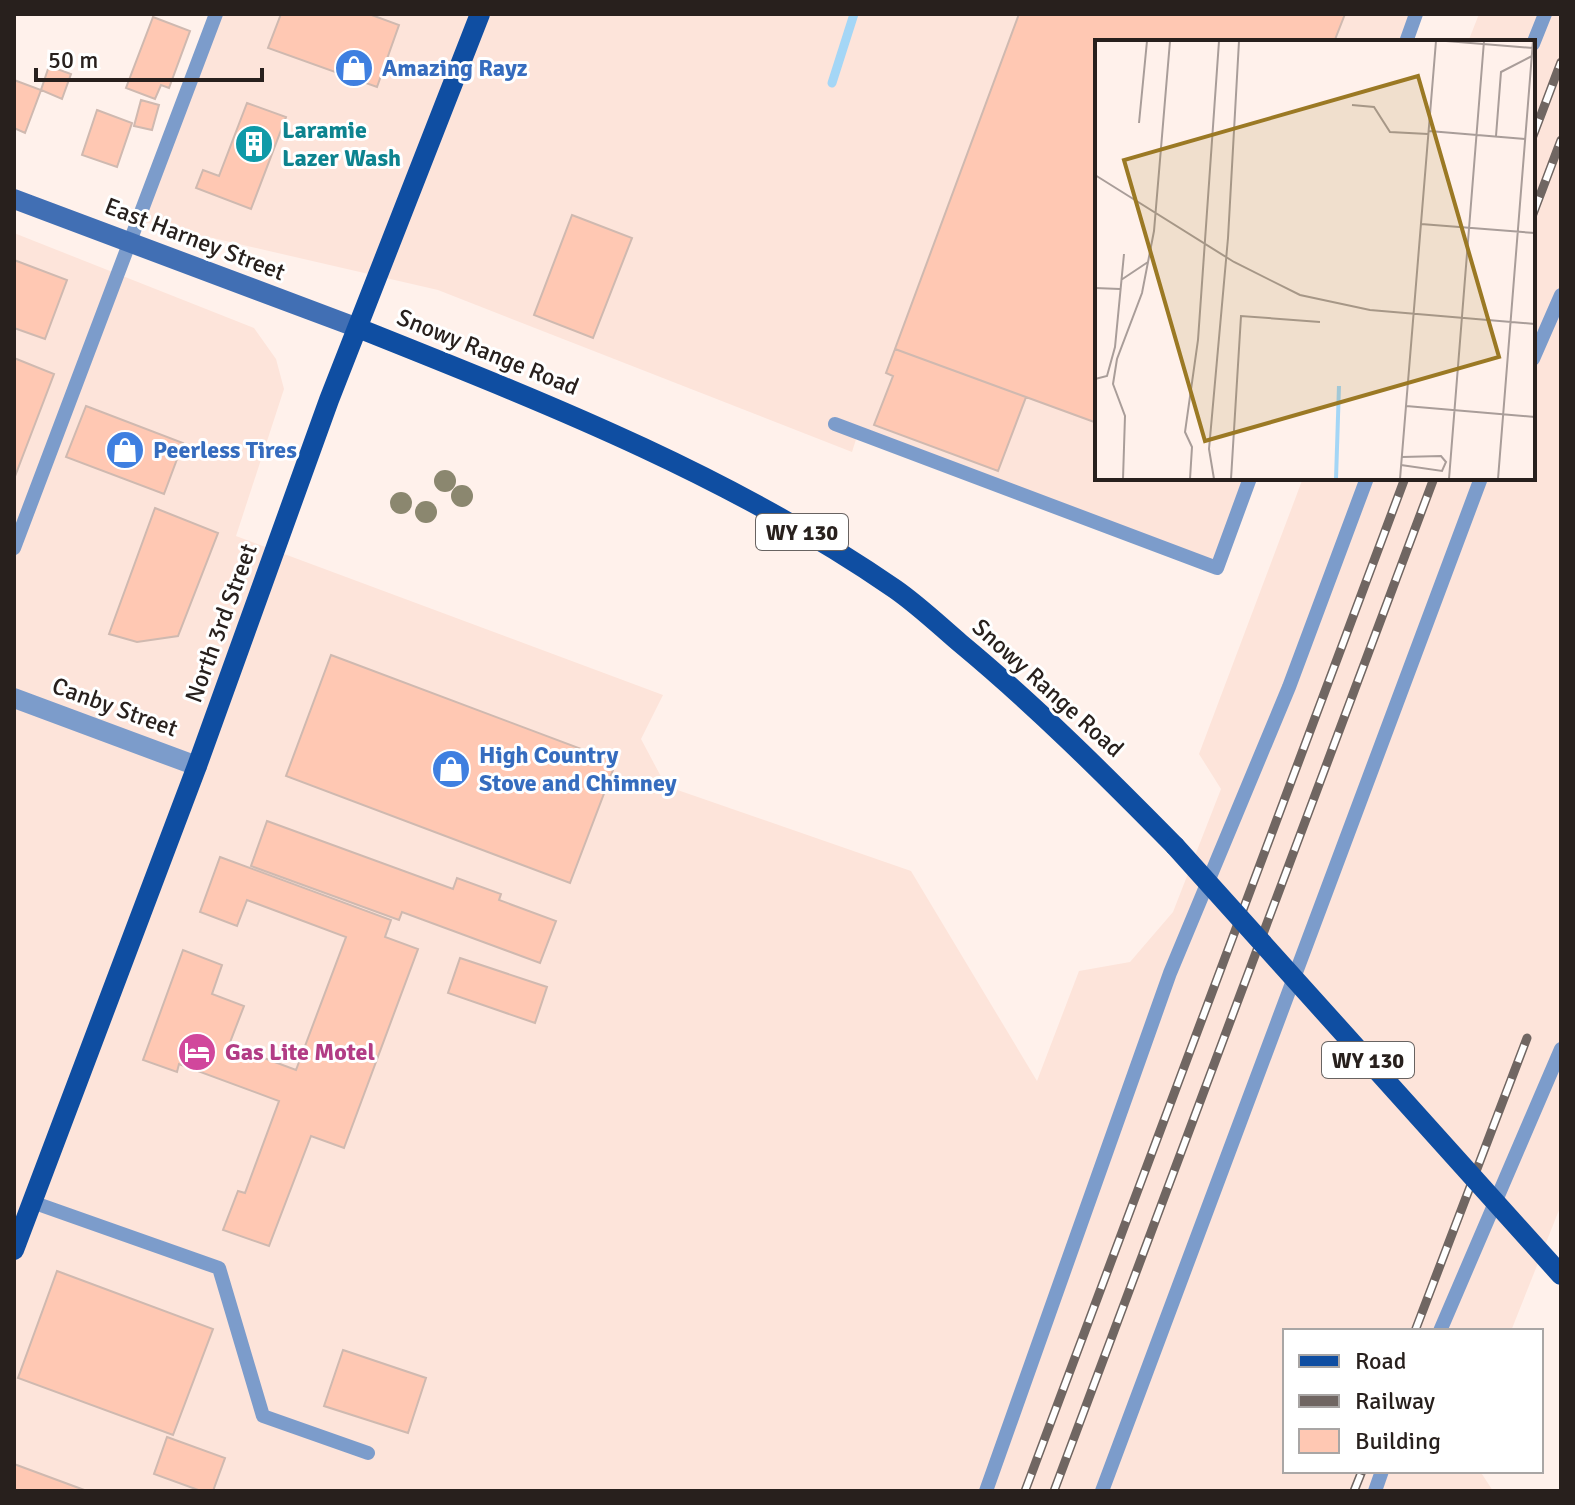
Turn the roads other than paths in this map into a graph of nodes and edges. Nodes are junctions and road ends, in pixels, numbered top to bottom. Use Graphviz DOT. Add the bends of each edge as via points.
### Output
graph roads {
  1 [pos="216,14"];
  2 [pos="480,14"];
  3 [pos="1416,14"];
  4 [pos="1545,14"];
  5 [pos="1407,40"];
  6 [pos="1535,40"];
  7 [pos="14,199"];
  8 [pos="131,242"];
  9 [pos="1561,295"];
  10 [pos="358,328"];
  11 [pos="1535,354"];
  12 [pos="835,424"];
  13 [pos="1249,480"];
  14 [pos="1366,480"];
  15 [pos="1480,480"];
  16 [pos="14,548"];
  17 [pos="14,698"];
  18 [pos="197,766"];
  19 [pos="1561,1049"];
  20 [pos="24,1212"];
  21 [pos="14,1250"];
  22 [pos="1561,1275"];
  23 [pos="1441,1329"];
  24 [pos="368,1453"];
  25 [pos="986,1491"];
  26 [pos="1102,1491"];
  1 -- 8 [label="lane"];
  2 -- 10 [label="main road, North 3rd Street"];
  3 -- 5 [label="lane"];
  4 -- 6 [label="lane"];
  7 -- 8 [label="main road, East Harney Street"];
  8 -- 10 [label="main road, East Harney Street"];
  8 -- 16 [label="lane"];
  9 -- 11 [label="lane"];
  10 -- 18 [label="main road, North 3rd Street"];
  10 -- 22 [label="main road, Snowy Range Road / WY 130, bridge" via="654,452 897,590 1056,725 1175,846"];
  12 -- 13 [label="lane" via="1217,568"];
  14 -- 25 [label="lane" via="1289,687 1170,973"];
  15 -- 26 [label="lane"];
  17 -- 18 [label="street, Canby Street"];
  18 -- 20 [label="main road, North 3rd Street"];
  19 -- 23 [label="lane"];
  20 -- 21 [label="main road, North 3rd Street"];
  20 -- 24 [label="lane" via="219,1268 263,1416"];
}
